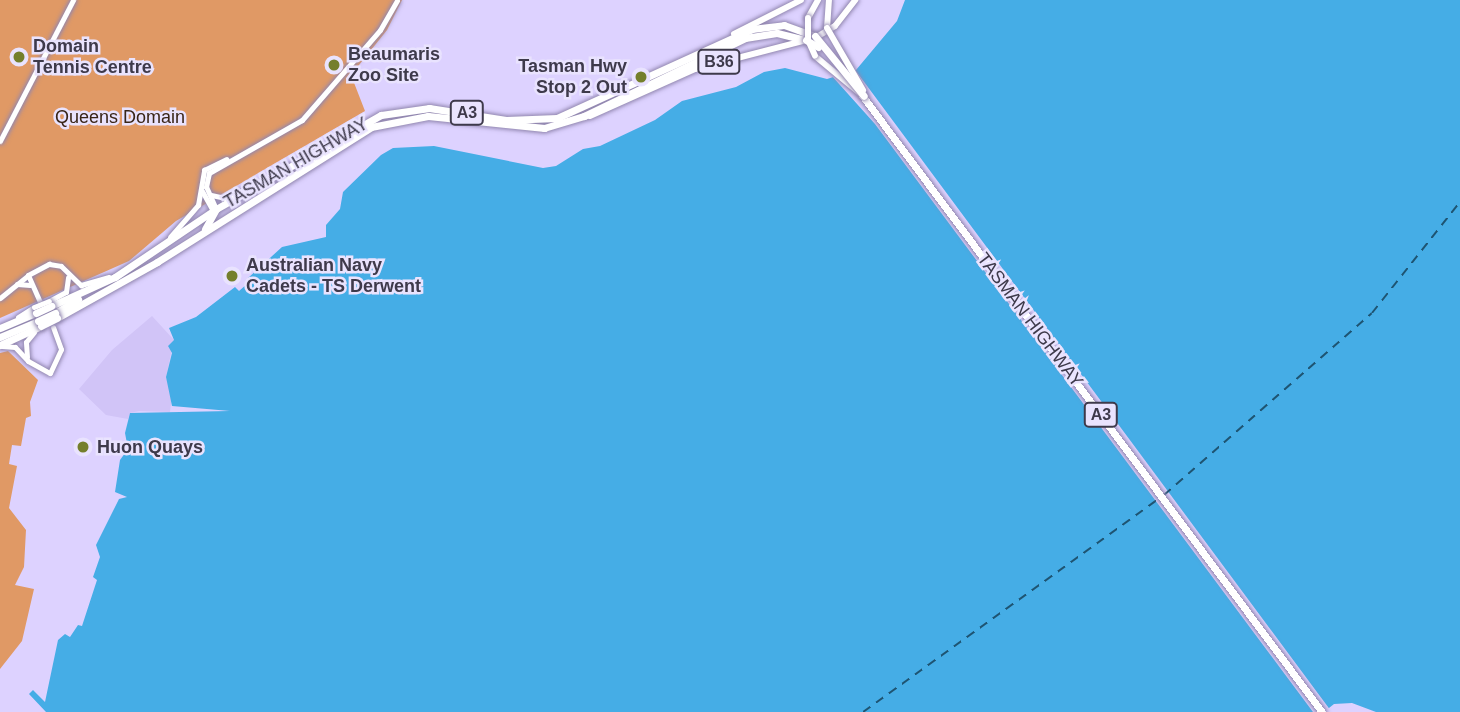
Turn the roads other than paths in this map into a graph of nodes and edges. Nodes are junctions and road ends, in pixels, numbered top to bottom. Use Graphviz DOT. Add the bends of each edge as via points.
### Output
graph roads {
  1 [pos="73,0"];
  2 [pos="397,0"];
  3 [pos="801,0"];
  4 [pos="818,0"];
  5 [pos="829,0"];
  6 [pos="855,0"];
  7 [pos="727,39"];
  8 [pos="863,96"];
  9 [pos="575,120"];
  10 [pos="0,141"];
  11 [pos="235,156"];
  12 [pos="200,184"];
  13 [pos="254,186"];
  14 [pos="207,190"];
  15 [pos="240,209"];
  16 [pos="215,211"];
  17 [pos="203,233"];
  18 [pos="160,246"];
  19 [pos="45,265"];
  20 [pos="66,271"];
  21 [pos="124,271"];
  22 [pos="27,276"];
  23 [pos="32,284"];
  24 [pos="14,286"];
  25 [pos="0,298"];
  26 [pos="55,311"];
  27 [pos="37,317"];
  28 [pos="53,327"];
  29 [pos="0,328"];
  30 [pos="0,337"];
  31 [pos="0,346"];
  32 [pos="31,363"];
  33 [pos="1322,712"];
  1 -- 10 [label="street"];
  2 -- 11 [label="street" via="380,30 307,115 281,136"];
  3 -- 7 [label="main road, B36"];
  4 -- 8 [label="main road, bridge" via="808,18 812,52"];
  5 -- 8 [label="main road, bridge" via="826,27"];
  6 -- 9 [label="main road, B36" via="835,26 815,38 695,69"];
  7 -- 8 [label="highway, TASMAN HIGHWAY / A3, bridge" via="777,24 815,36"];
  7 -- 13 [label="highway, TASMAN HIGHWAY / A3" via="557,118 506,120 429,108 381,115"];
  8 -- 9 [label="highway, TASMAN HIGHWAY / A3, bridge" via="827,55 806,40 777,33 745,38"];
  8 -- 33 [label="highway, TASMAN HIGHWAY / A3"];
  9 -- 15 [label="highway, TASMAN HIGHWAY / A3" via="533,129 440,116 397,118 359,133"];
  11 -- 12 [label="street" via="207,166"];
  11 -- 14 [label="street" via="209,173"];
  12 -- 16 [label="street"];
  12 -- 18 [label="street" via="195,210"];
  13 -- 14 [label="street" via="222,199"];
  13 -- 16 [label="highway, TASMAN HIGHWAY / A3"];
  14 -- 16 [label="street"];
  15 -- 16 [label="highway"];
  15 -- 17 [label="highway, TASMAN HIGHWAY / A3"];
  16 -- 17 [label="highway"];
  16 -- 18 [label="highway, TASMAN HIGHWAY / A3"];
  17 -- 26 [label="highway, TASMAN HIGHWAY / A3"];
  18 -- 21 [label="highway, TASMAN HIGHWAY / A3"];
  19 -- 20 [label="street"];
  19 -- 22 [label="street"];
  19 -- 23 [label="street"];
  20 -- 21 [label="street" via="83,285"];
  20 -- 26 [label="street" via="68,289"];
  21 -- 26 [label="highway, TASMAN HIGHWAY / A3"];
  22 -- 23 [label="street"];
  22 -- 24 [label="street"];
  23 -- 24 [label="street"];
  24 -- 25 [label="street"];
  26 -- 27 [label="highway, TASMAN HIGHWAY / A3, bridge"];
  26 -- 27 [label="highway, TASMAN HIGHWAY / A3, bridge"];
  27 -- 29 [label="highway, TASMAN HIGHWAY / A3"];
  27 -- 30 [label="highway"];
  27 -- 31 [label="highway, TASMAN HIGHWAY / A3"];
  27 -- 32 [label="street" via="26,342"];
  28 -- 32 [label="street" via="61,349 50,373"];
  31 -- 32 [label="street" via="15,347"];
}
